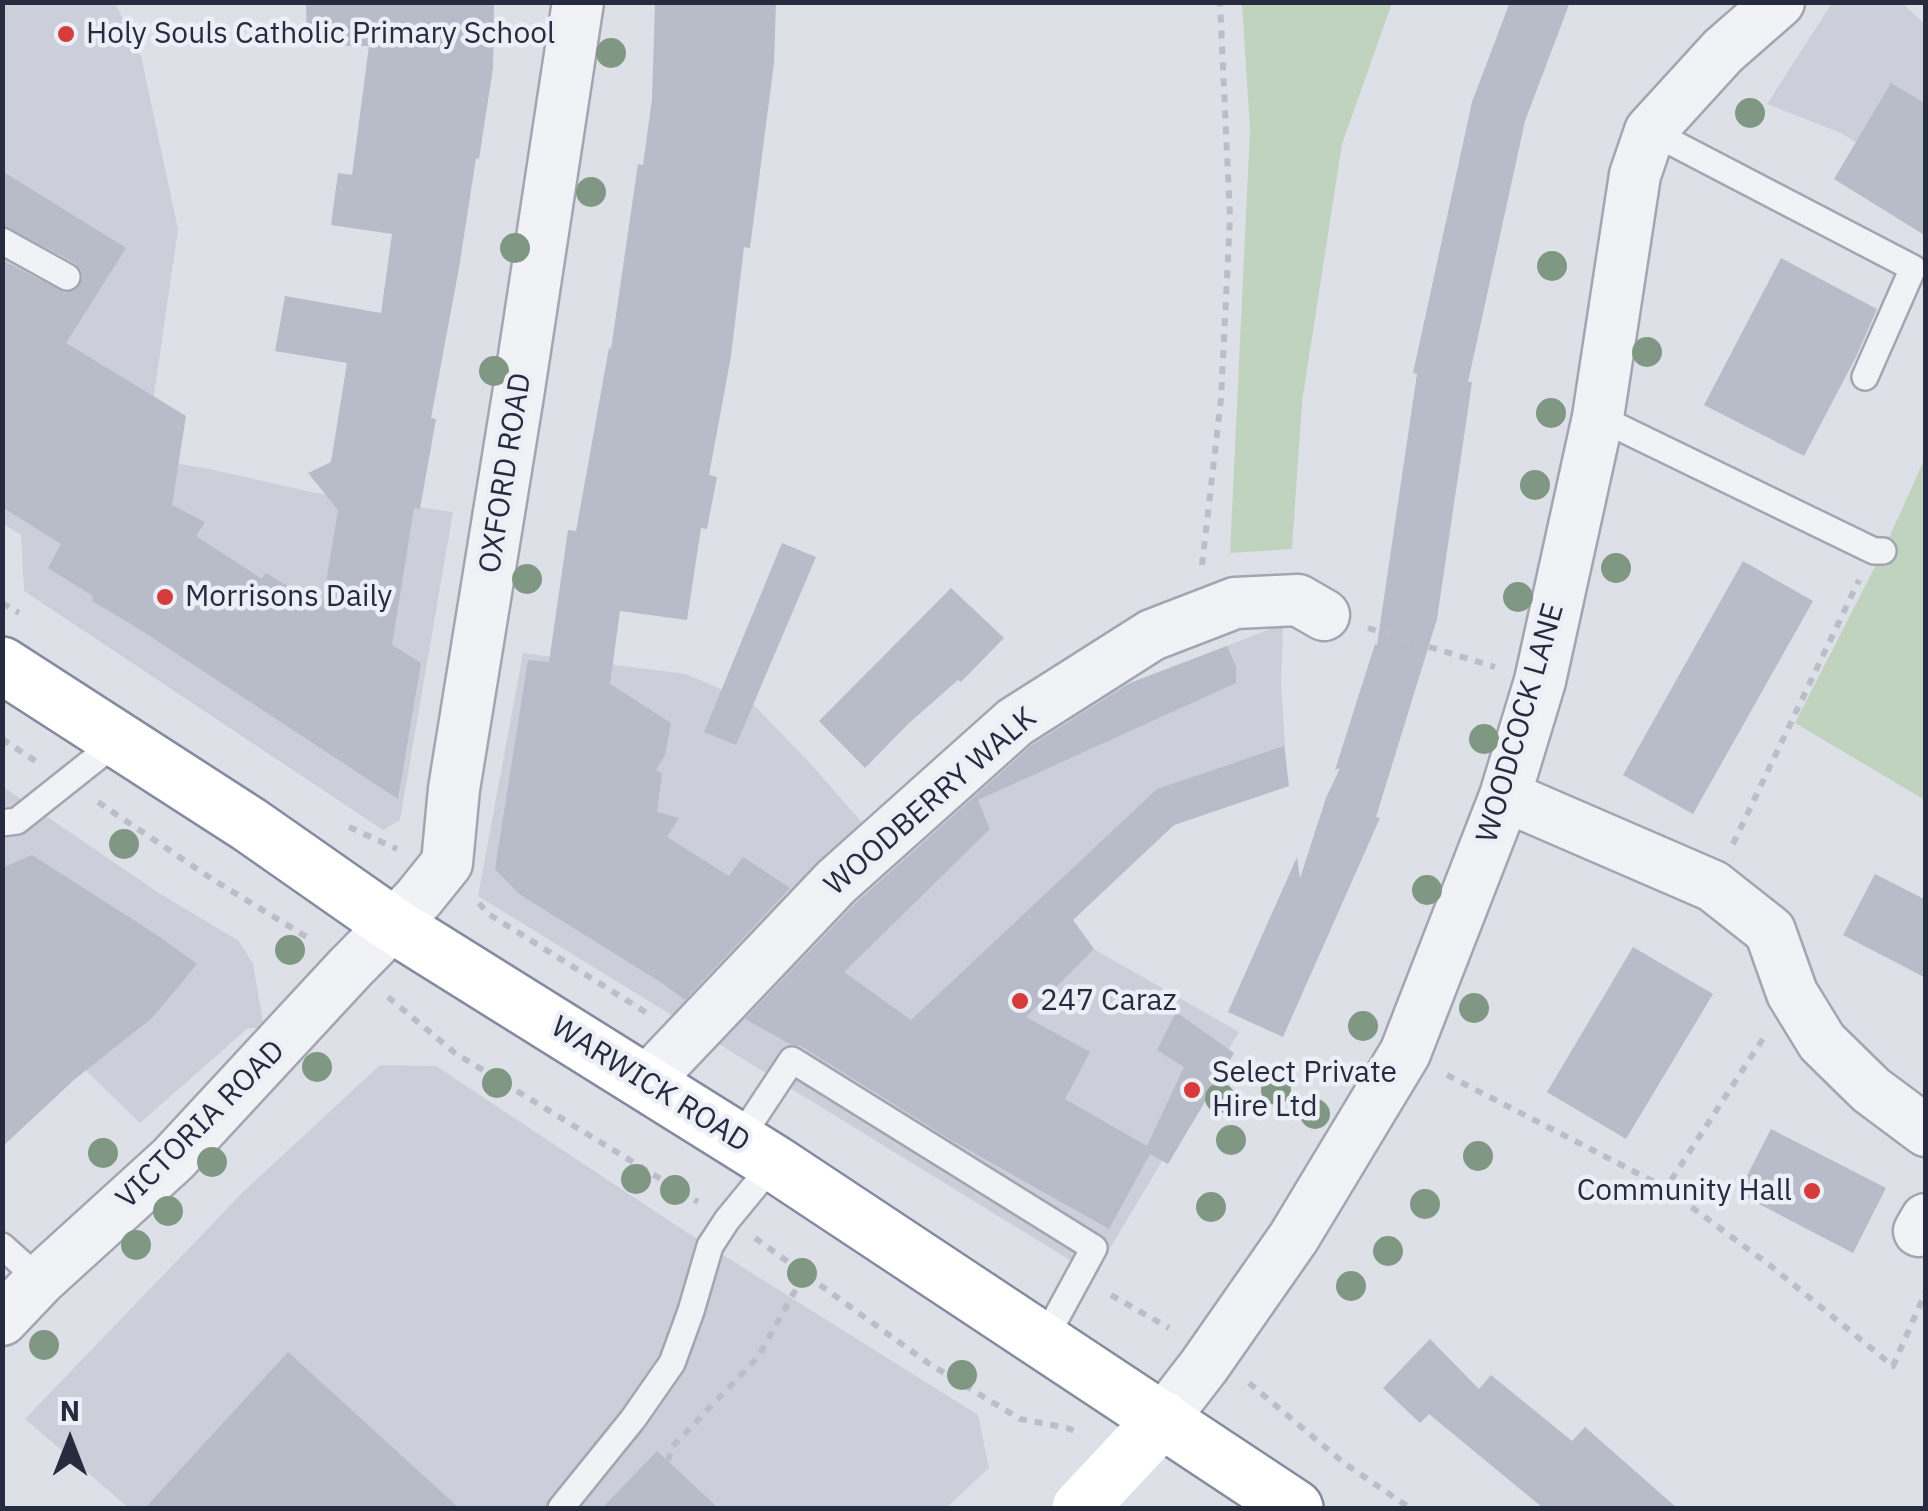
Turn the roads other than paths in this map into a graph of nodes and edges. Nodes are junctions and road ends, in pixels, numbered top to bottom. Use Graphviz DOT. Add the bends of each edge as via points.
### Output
graph roads {
  1 [pos="578,2"];
  2 [pos="1779,2"];
  3 [pos="1650,131"];
  4 [pos="2,241"];
  5 [pos="67,277"];
  6 [pos="1865,377"];
  7 [pos="1598,418"];
  8 [pos="1878,551"];
  9 [pos="1324,615"];
  10 [pos="2,665"];
  11 [pos="119,740"];
  12 [pos="1505,796"];
  13 [pos="2,822"];
  14 [pos="393,925"];
  15 [pos="646,1082"];
  16 [pos="1926,1131"];
  17 [pos="756,1152"];
  18 [pos="2,1246"];
  19 [pos="40,1280"];
  20 [pos="2,1320"];
  21 [pos="1044,1340"];
  22 [pos="1148,1435"];
  23 [pos="561,1508"];
  24 [pos="1080,1508"];
  25 [pos="1295,1508"];
  1 -- 14 [label="street, OXFORD ROAD" via="447,863"];
  2 -- 3 [label="street, WOODCOCK LANE"];
  3 -- 6 [label="lane" via="1913,268"];
  3 -- 7 [label="street, WOODCOCK LANE" via="1635,175"];
  4 -- 5 [label="lane"];
  7 -- 8 [label="lane"];
  7 -- 12 [label="street, WOODCOCK LANE" via="1540,681"];
  9 -- 15 [label="street, WOODBERRY WALK" via="1298,600 1235,603 1152,635 1015,722 836,882"];
  10 -- 11 [label="main road, WARWICK ROAD"];
  11 -- 13 [label="lane" via="17,820"];
  11 -- 14 [label="main road, WARWICK ROAD"];
  12 -- 16 [label="street" via="1713,886 1770,932 1792,993 1822,1042"];
  12 -- 22 [label="street, WOODCOCK LANE" via="1406,1054 1294,1236"];
  14 -- 15 [label="main road, WARWICK ROAD"];
  14 -- 19 [label="street, VICTORIA ROAD" via="173,1159"];
  15 -- 17 [label="main road, WARWICK ROAD"];
  17 -- 21 [label="main road, WARWICK ROAD"];
  17 -- 21 [label="lane" via="792,1060 1094,1248"];
  17 -- 23 [label="lane" via="710,1246 672,1363"];
  18 -- 19 [label="lane"];
  19 -- 20 [label="street, VICTORIA ROAD"];
  21 -- 22 [label="main road, WARWICK ROAD"];
  22 -- 24 [label="main road"];
  22 -- 25 [label="main road, WARWICK ROAD"];
}
